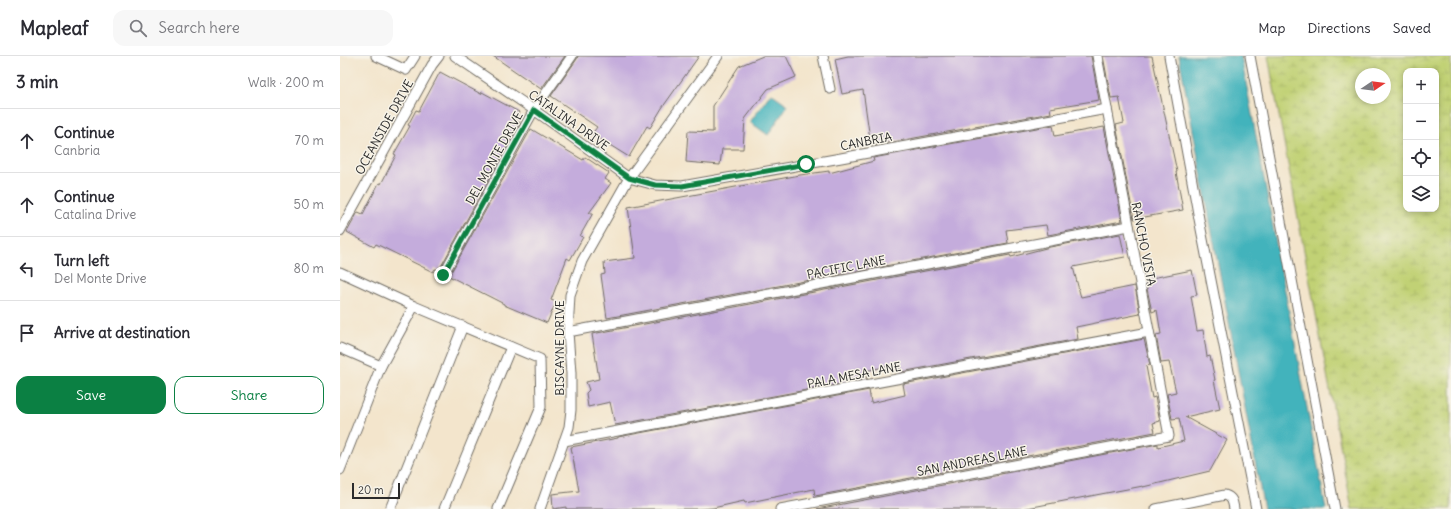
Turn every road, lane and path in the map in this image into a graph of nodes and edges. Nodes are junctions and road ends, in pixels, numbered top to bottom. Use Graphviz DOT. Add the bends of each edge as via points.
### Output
graph roads {
  1 [pos="376,56"];
  2 [pos="415,56"];
  3 [pos="439,56"];
  4 [pos="455,56"];
  5 [pos="572,56"];
  6 [pos="718,56"];
  7 [pos="824,56"];
  8 [pos="1097,56"];
  9 [pos="1169,56"];
  10 [pos="1250,56"];
  11 [pos="830,89"];
  12 [pos="1107,109"];
  13 [pos="534,110"];
  14 [pos="629,178"];
  15 [pos="1129,226"];
  16 [pos="340,231"];
  17 [pos="340,272"];
  18 [pos="443,275"];
  19 [pos="414,306"];
  20 [pos="463,326"];
  21 [pos="568,332"];
  22 [pos="1149,332"];
  23 [pos="511,346"];
  24 [pos="340,348"];
  25 [pos="381,366"];
  26 [pos="1169,436"];
  27 [pos="564,442"];
  28 [pos="340,470"];
  29 [pos="390,509"];
  30 [pos="444,509"];
  31 [pos="498,509"];
  32 [pos="540,509"];
  33 [pos="780,509"];
  34 [pos="1156,509"];
  35 [pos="1234,509"];
  36 [pos="1256,509"];
  37 [pos="1335,509"];
  1 -- 2 [label="lane" via="406,70"];
  3 -- 16 [label="lane, OCEANSIDE DRIVE"];
  4 -- 13 [label="lane, CATALINA DRIVE"];
  5 -- 13 [label="lane, DEL MONTE DRIVE"];
  6 -- 14 [label="lane, BISCAYNE DRIVE"];
  7 -- 11 [label="lane"];
  8 -- 12 [label="lane, RANCHO VISTA"];
  9 -- 36 [label="lane"];
  10 -- 37 [label="lane"];
  12 -- 14 [label="lane, CANBRIA" via="682,186 655,185"];
  12 -- 15 [label="lane, RANCHO VISTA"];
  13 -- 14 [label="lane, CATALINA DRIVE"];
  13 -- 18 [label="lane, DEL MONTE DRIVE"];
  14 -- 21 [label="lane, BISCAYNE DRIVE" via="582,262 570,295"];
  15 -- 21 [label="lane, PACIFIC LANE"];
  15 -- 22 [label="lane, RANCHO VISTA"];
  17 -- 19 [label="lane"];
  19 -- 20 [label="lane"];
  19 -- 25 [label="lane"];
  20 -- 23 [label="lane"];
  20 -- 29 [label="lane"];
  21 -- 27 [label="lane, BISCAYNE DRIVE" via="571,410"];
  22 -- 26 [label="lane, RANCHO VISTA"];
  22 -- 27 [label="lane, PALA MESA LANE"];
  23 -- 30 [label="lane"];
  23 -- 31 [label="lane" via="540,359 541,407"];
  24 -- 25 [label="lane"];
  25 -- 28 [label="lane"];
  26 -- 33 [label="lane, SAN ANDREAS LANE"];
  27 -- 32 [label="lane, BISCAYNE DRIVE"];
  34 -- 35 [label="lane" via="1226,495 1230,496"];
}
